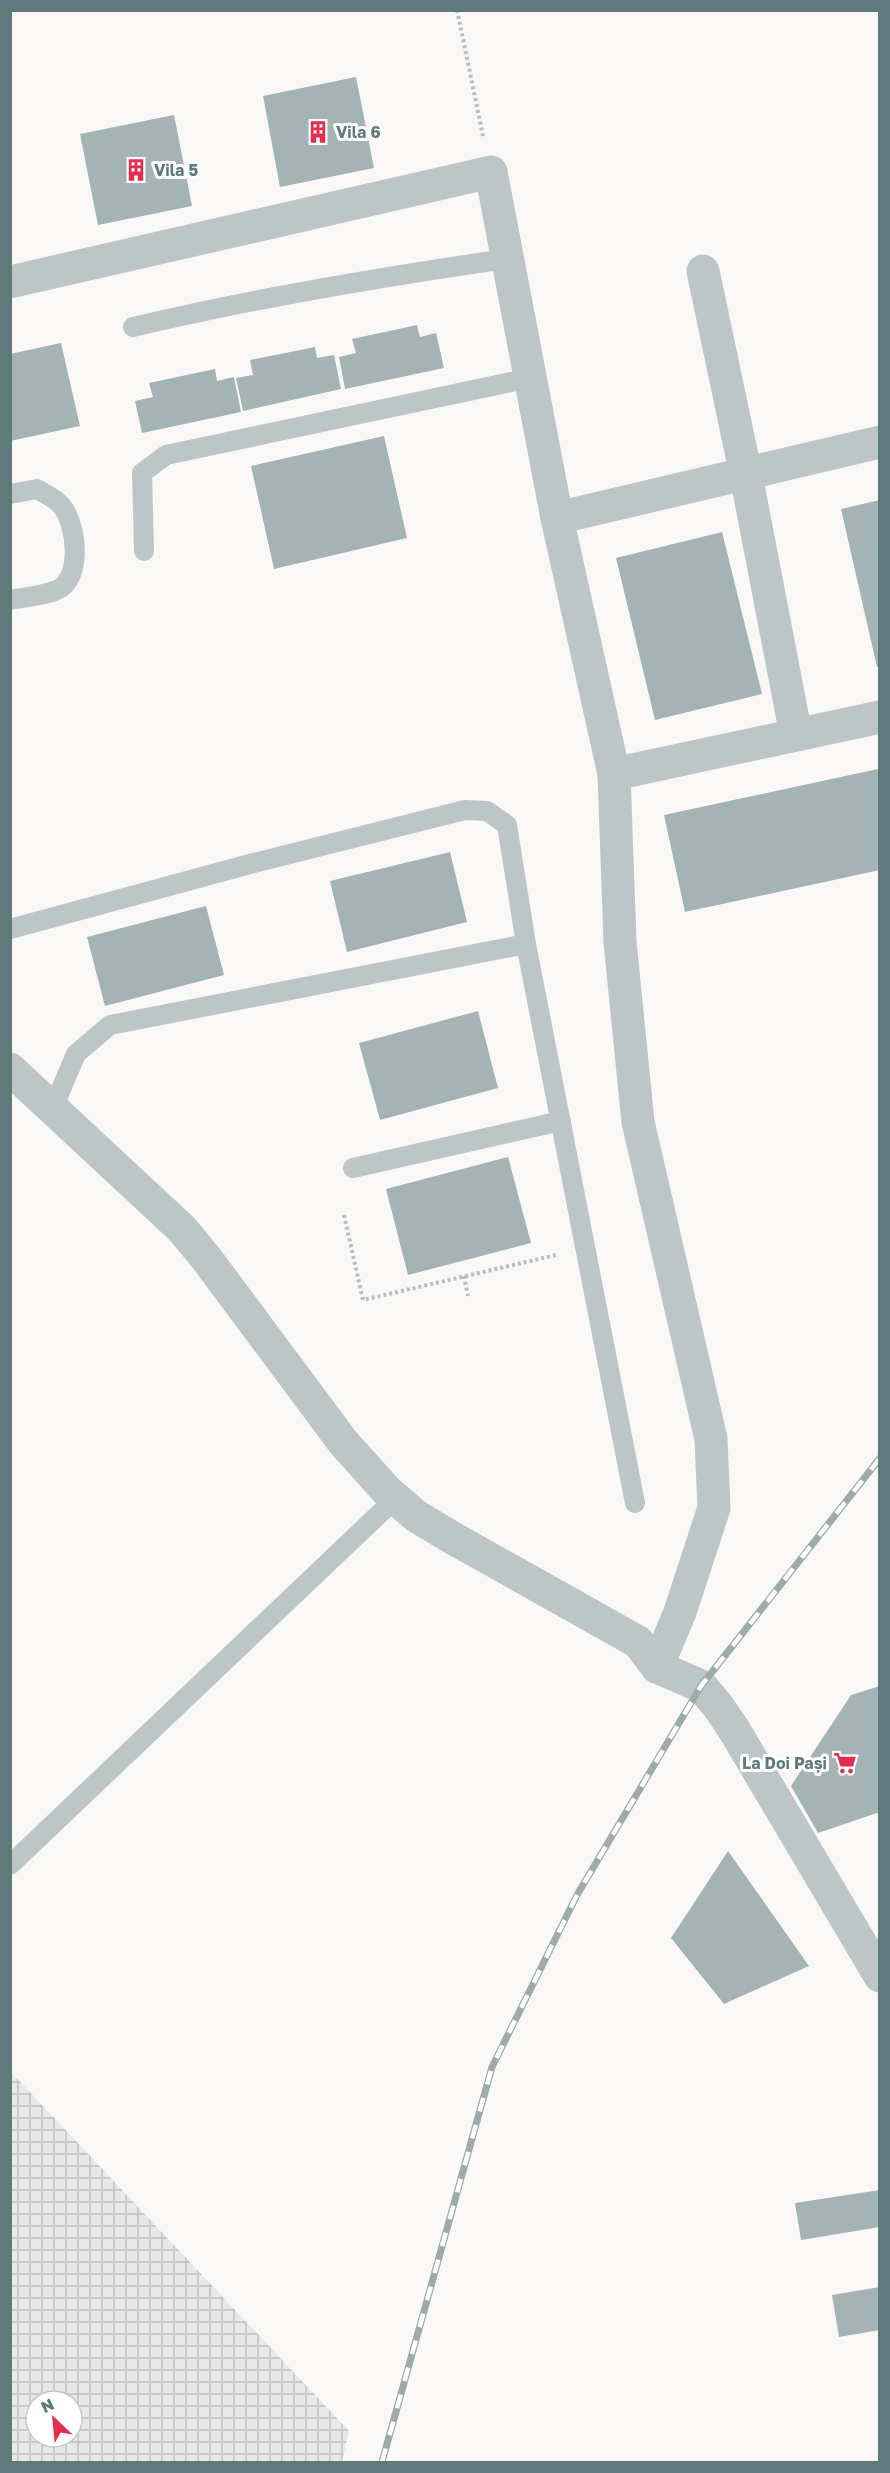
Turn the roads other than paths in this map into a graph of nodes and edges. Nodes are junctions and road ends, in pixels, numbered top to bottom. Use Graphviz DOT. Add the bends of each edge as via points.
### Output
graph roads {
  1 [pos="506,259"];
  2 [pos="703,271"];
  3 [pos="10,282"];
  4 [pos="132,327"];
  5 [pos="530,378"];
  6 [pos="879,442"];
  7 [pos="746,475"];
  8 [pos="10,494"];
  9 [pos="557,518"];
  10 [pos="144,551"];
  11 [pos="10,600"];
  12 [pos="879,717"];
  13 [pos="796,735"];
  14 [pos="614,774"];
  15 [pos="10,929"];
  16 [pos="526,944"];
  17 [pos="10,1069"];
  18 [pos="53,1108"];
  19 [pos="561,1121"];
  20 [pos="353,1168"];
  21 [pos="395,1498"];
  22 [pos="635,1503"];
  23 [pos="657,1667"];
  24 [pos="10,1865"];
  25 [pos="875,1968"];
  1 -- 3 [label="street" via="491,171"];
  1 -- 4 [label="lane" via="233,304"];
  1 -- 5 [label="street"];
  2 -- 7 [label="street"];
  5 -- 9 [label="street"];
  5 -- 10 [label="lane" via="166,455 142,472"];
  6 -- 7 [label="street"];
  7 -- 9 [label="street"];
  7 -- 13 [label="street"];
  8 -- 11 [label="lane" via="37,489 61,505 74,536 74,555 68,581 58,590"];
  9 -- 14 [label="street"];
  12 -- 13 [label="street"];
  13 -- 14 [label="street"];
  14 -- 23 [label="street" via="620,942 638,1122 711,1439 714,1508 680,1612"];
  15 -- 16 [label="lane" via="465,810 487,811 507,825"];
  16 -- 18 [label="lane" via="110,1025 76,1054"];
  16 -- 19 [label="lane"];
  17 -- 18 [label="street"];
  18 -- 21 [label="street" via="182,1229 343,1442"];
  19 -- 20 [label="lane"];
  19 -- 22 [label="lane"];
  21 -- 23 [label="street" via="451,1537 638,1642"];
  21 -- 24 [label="lane"];
  23 -- 25 [label="street" via="700,1686 718,1706"];
}
